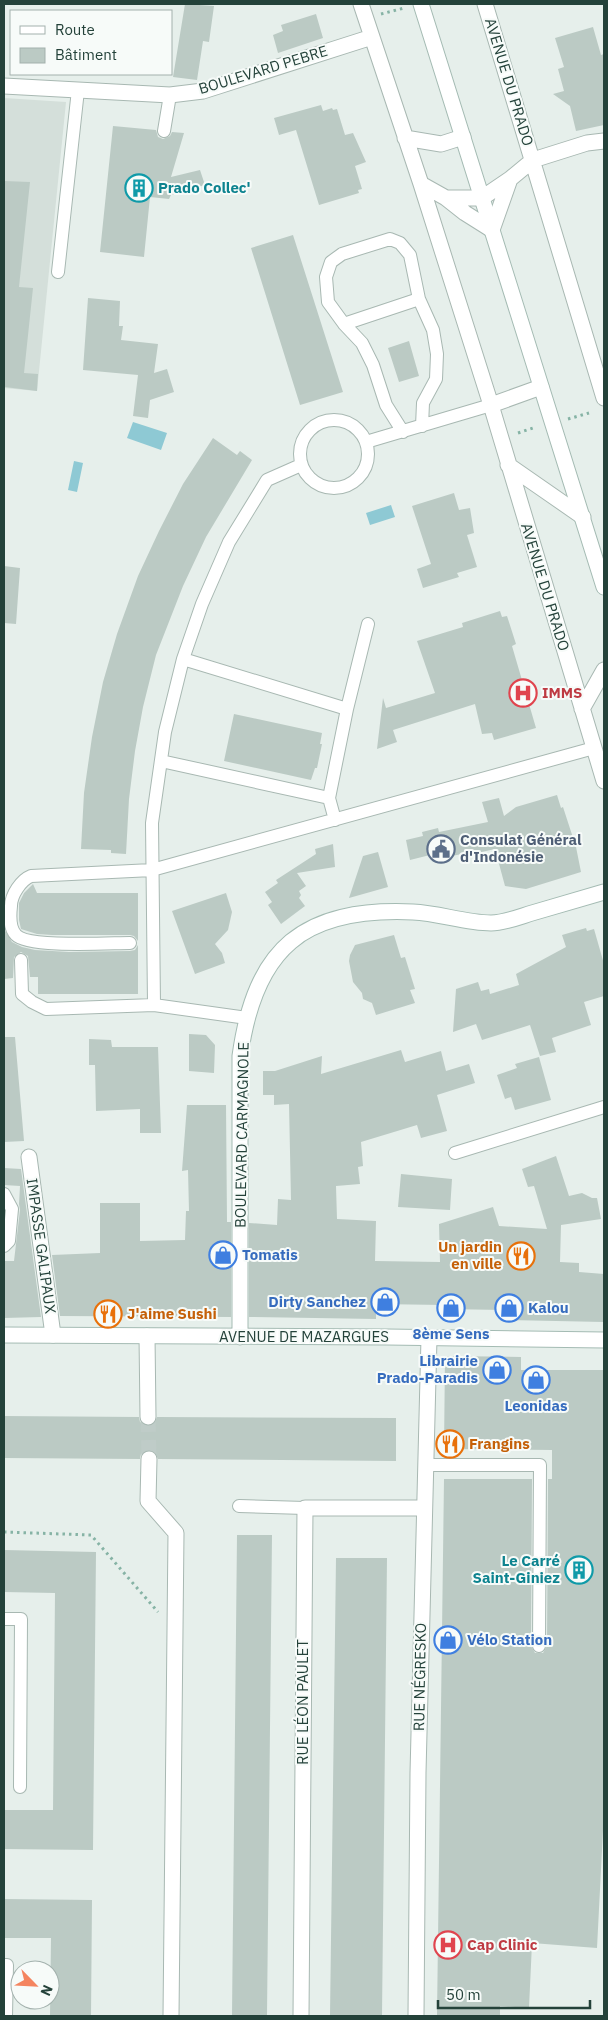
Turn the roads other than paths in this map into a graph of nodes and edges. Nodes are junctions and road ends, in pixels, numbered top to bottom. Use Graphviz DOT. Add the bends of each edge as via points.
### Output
graph roads {
  1 [pos="485,4"];
  2 [pos="416,5"];
  3 [pos="364,11"];
  4 [pos="372,37"];
  5 [pos="4,86"];
  6 [pos="78,90"];
  7 [pos="170,95"];
  8 [pos="164,131"];
  9 [pos="463,137"];
  10 [pos="405,138"];
  11 [pos="604,141"];
  12 [pos="532,160"];
  13 [pos="510,179"];
  14 [pos="421,184"];
  15 [pos="446,198"];
  16 [pos="482,198"];
  17 [pos="492,230"];
  18 [pos="58,272"];
  19 [pos="419,299"];
  20 [pos="344,324"];
  21 [pos="541,387"];
  22 [pos="604,398"];
  23 [pos="490,405"];
  24 [pos="422,426"];
  25 [pos="402,432"];
  26 [pos="366,442"];
  27 [pos="301,465"];
  28 [pos="508,466"];
  29 [pos="583,517"];
  30 [pos="604,588"];
  31 [pos="368,624"];
  32 [pos="183,659"];
  33 [pos="604,670"];
  34 [pos="347,709"];
  35 [pos="582,709"];
  36 [pos="594,748"];
  37 [pos="161,761"];
  38 [pos="604,781"];
  39 [pos="329,798"];
  40 [pos="335,820"];
  41 [pos="152,870"];
  42 [pos="604,892"];
  43 [pos="130,943"];
  44 [pos="21,960"];
  45 [pos="154,1005"];
  46 [pos="247,1018"];
  47 [pos="604,1107"];
  48 [pos="455,1153"];
  49 [pos="29,1157"];
  50 [pos="4,1194"];
  51 [pos="4,1246"];
  52 [pos="4,1335"];
  53 [pos="53,1335"];
  54 [pos="147,1336"];
  55 [pos="240,1336"];
  56 [pos="429,1338"];
  57 [pos="604,1340"];
  58 [pos="148,1417"];
  59 [pos="149,1459"];
  60 [pos="425,1465"];
  61 [pos="239,1506"];
  62 [pos="305,1508"];
  63 [pos="424,1508"];
  64 [pos="4,1619"];
  65 [pos="538,1646"];
  66 [pos="20,1787"];
  67 [pos="4,1965"];
  68 [pos="6,2016"];
  69 [pos="171,2016"];
  70 [pos="301,2016"];
  71 [pos="416,2016"];
  1 -- 12 [label="street, AVENUE DU PRADO"];
  2 -- 9 [label="street"];
  3 -- 4 [label="street, AVENUE DU PRADO"];
  4 -- 7 [label="street, BOULEVARD PEBRE" via="203,92"];
  4 -- 10 [label="street, AVENUE DU PRADO"];
  5 -- 6 [label="street, BOULEVARD PEBRE"];
  6 -- 7 [label="street, BOULEVARD PEBRE"];
  6 -- 18 [label="lane"];
  7 -- 8 [label="lane"];
  9 -- 10 [label="street" via="442,144"];
  9 -- 16 [label="street"];
  10 -- 14 [label="street, AVENUE DU PRADO"];
  11 -- 12 [label="street" via="587,142"];
  12 -- 13 [label="street, AVENUE DU PRADO"];
  12 -- 22 [label="street, AVENUE DU PRADO"];
  13 -- 16 [label="street, AVENUE DU PRADO"];
  13 -- 17 [label="street, AVENUE DU PRADO"];
  14 -- 15 [label="street"];
  14 -- 23 [label="street, AVENUE DU PRADO"];
  15 -- 16 [label="street"];
  15 -- 17 [label="street"];
  16 -- 17 [label="street"];
  17 -- 21 [label="street"];
  19 -- 20 [label="lane"];
  19 -- 20 [label="lane" via="410,255 400,243 390,239 342,254 331,262 326,277 328,302"];
  19 -- 24 [label="lane" via="432,330 437,354 436,378 423,403"];
  20 -- 25 [label="lane" via="362,343 386,405"];
  21 -- 23 [label="street"];
  21 -- 29 [label="street"];
  23 -- 24 [label="lane"];
  23 -- 28 [label="street, AVENUE DU PRADO"];
  24 -- 25 [label="lane"];
  25 -- 26 [label="lane"];
  26 -- 27 [label="lane" via="351,424 328,420 308,431 299,453"];
  26 -- 27 [label="lane" via="368,456 365,469 357,480 345,487 331,489 318,485"];
  27 -- 32 [label="lane" via="268,480 229,542"];
  28 -- 29 [label="street"];
  28 -- 35 [label="street, AVENUE DU PRADO"];
  29 -- 30 [label="street"];
  31 -- 34 [label="lane"];
  32 -- 34 [label="lane"];
  32 -- 37 [label="lane" via="164,732"];
  33 -- 35 [label="street"];
  34 -- 39 [label="lane"];
  35 -- 36 [label="street, AVENUE DU PRADO"];
  36 -- 38 [label="street, AVENUE DU PRADO"];
  36 -- 40 [label="lane"];
  37 -- 39 [label="lane"];
  37 -- 41 [label="lane" via="152,824"];
  39 -- 40 [label="lane"];
  40 -- 41 [label="lane"];
  41 -- 43 [label="lane" via="31,876 24,879 11,901 12,927 21,940 38,943"];
  41 -- 45 [label="lane"];
  42 -- 46 [label="street, BOULEVARD CARMAGNOLE" via="493,923 414,912 370,912 338,917 314,926 290,941 271,962"];
  44 -- 45 [label="lane" via="22,994 46,1009"];
  45 -- 46 [label="lane"];
  46 -- 55 [label="street, BOULEVARD CARMAGNOLE" via="240,1056"];
  47 -- 48 [label="lane"];
  49 -- 53 [label="street, IMPASSE GALIPAUX"];
  50 -- 51 [label="lane" via="12,1209 9,1241"];
  52 -- 53 [label="street, AVENUE DE MAZARGUES"];
  53 -- 54 [label="street, AVENUE DE MAZARGUES"];
  54 -- 55 [label="street, AVENUE DE MAZARGUES"];
  54 -- 58 [label="street"];
  55 -- 56 [label="street, AVENUE DE MAZARGUES"];
  56 -- 57 [label="street, AVENUE DE MAZARGUES"];
  56 -- 60 [label="street, RUE NÉGRESKO"];
  59 -- 69 [label="street" via="148,1501 176,1533"];
  60 -- 63 [label="street, RUE NÉGRESKO"];
  60 -- 65 [label="lane" via="540,1465"];
  61 -- 62 [label="lane"];
  62 -- 63 [label="street"];
  62 -- 70 [label="street, RUE LÉON PAULET"];
  63 -- 71 [label="street, RUE NÉGRESKO"];
  64 -- 66 [label="lane" via="21,1619"];
  67 -- 68 [label="lane" via="7,1965"];
}
